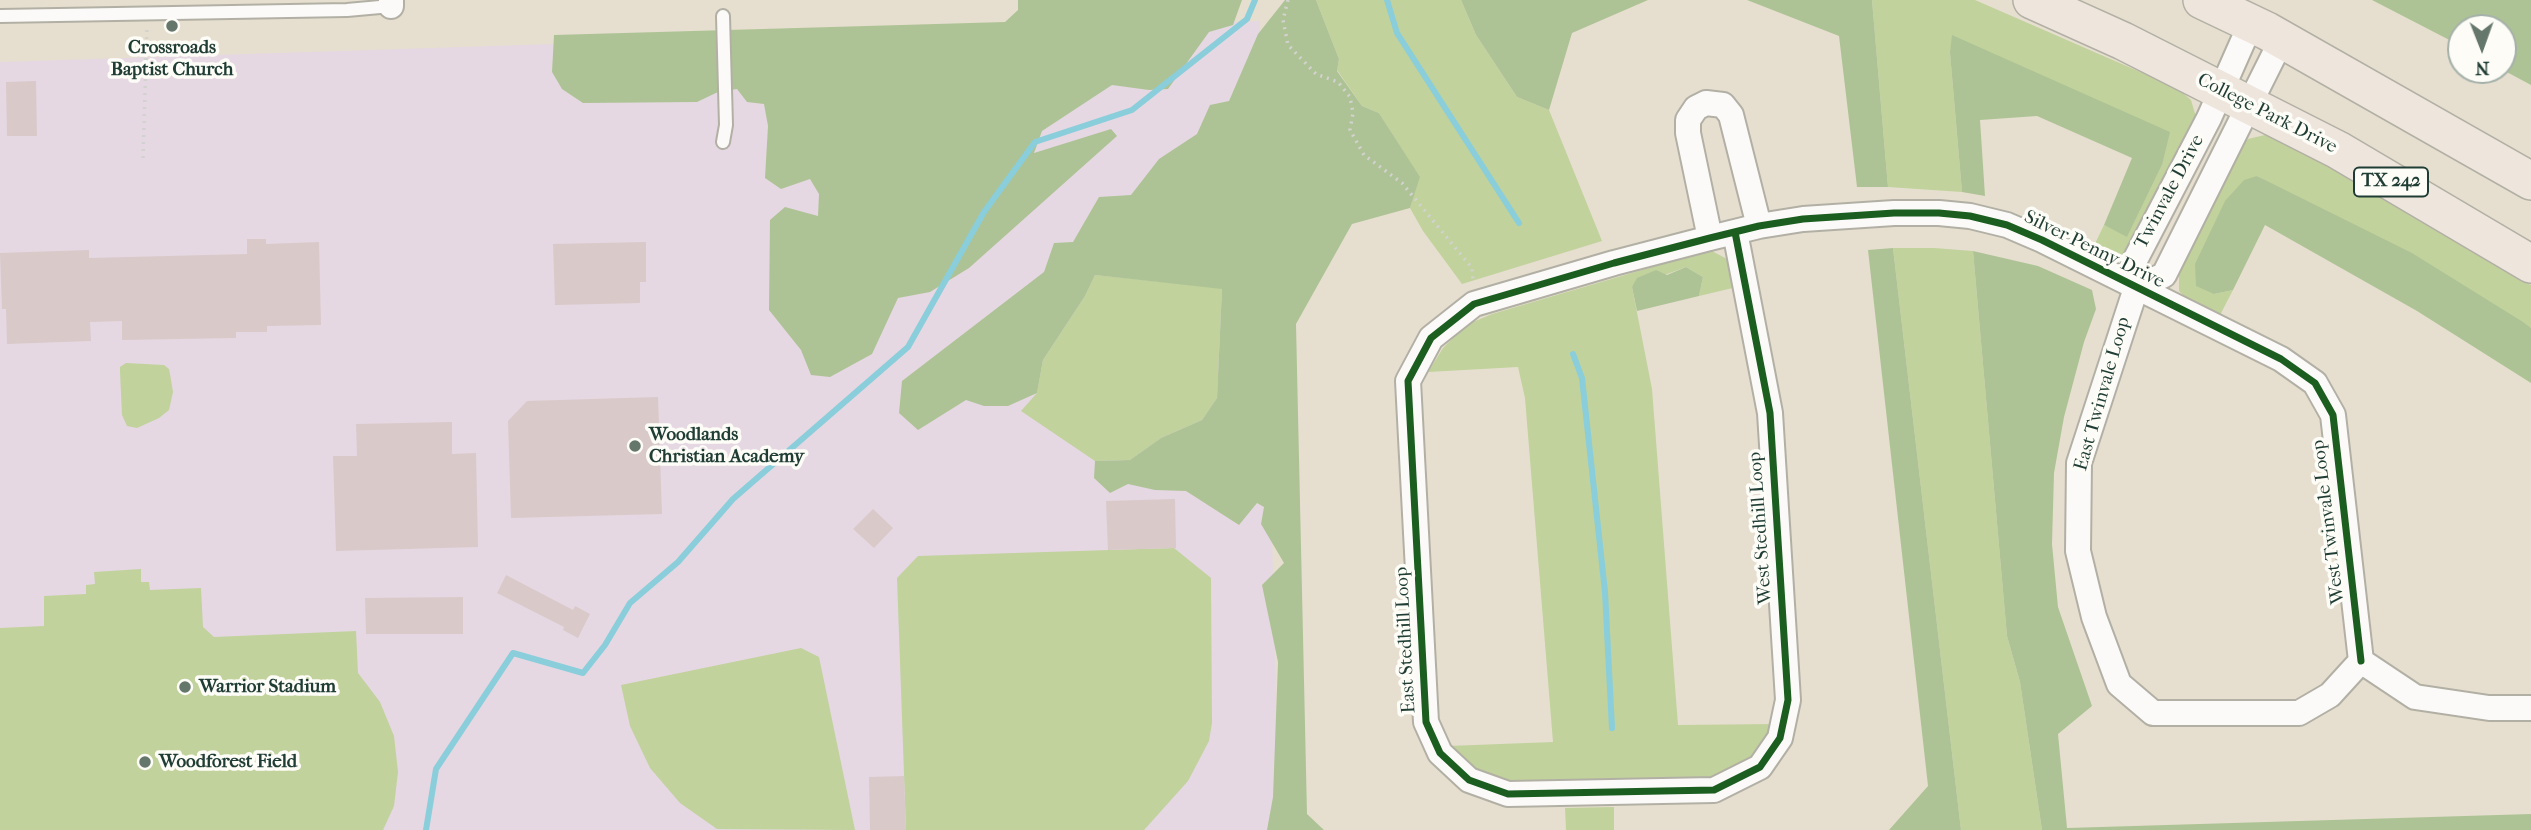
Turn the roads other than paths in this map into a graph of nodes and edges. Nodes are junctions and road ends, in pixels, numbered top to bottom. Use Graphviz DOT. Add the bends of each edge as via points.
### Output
graph roads {
  1 [pos="2032,0"];
  2 [pos="2202,0"];
  3 [pos="391,3"];
  4 [pos="299,6"];
  5 [pos="0,16"];
  6 [pos="723,16"];
  7 [pos="2266,31"];
  8 [pos="2235,97"];
  9 [pos="723,142"];
  10 [pos="2531,181"];
  11 [pos="1759,226"];
  12 [pos="1735,232"];
  13 [pos="1710,238"];
  14 [pos="2531,264"];
  15 [pos="2136,288"];
  16 [pos="1474,304"];
  17 [pos="2315,383"];
  18 [pos="2361,661"];
  19 [pos="2531,708"];
  20 [pos="1714,790"];
  1 -- 8 [label="main road, College Park Drive / TX 242"];
  2 -- 7 [label="main road"];
  3 -- 4 [label="lane"];
  4 -- 5 [label="lane"];
  6 -- 9 [label="lane"];
  7 -- 8 [label="street, Twinvale Drive"];
  7 -- 8 [label="street, Twinvale Drive"];
  7 -- 10 [label="main road"];
  8 -- 14 [label="main road, College Park Drive / TX 242" via="2338,150"];
  8 -- 15 [label="street, Twinvale Drive" via="2209,118 2134,262"];
  11 -- 12 [label="street, Silver Penny Drive"];
  11 -- 13 [label="street" via="1731,115 1723,106 1706,103 1688,120 1688,133"];
  11 -- 15 [label="street, Silver Penny Drive" via="1848,215 1970,216 2042,240"];
  12 -- 13 [label="street, Silver Penny Drive"];
  12 -- 20 [label="street, West Stedhill Loop" via="1770,412 1788,699 1780,738 1760,767"];
  13 -- 16 [label="street, Silver Penny Drive"];
  15 -- 17 [label="street, Silver Penny Drive" via="2281,359"];
  15 -- 18 [label="street, East Twinvale Loop" via="2079,463 2078,551 2094,617 2119,684 2153,713 2299,713 2330,695"];
  16 -- 20 [label="street, East Stedhill Loop" via="1431,338 1408,381 1426,722 1440,753 1469,780 1508,794"];
  17 -- 18 [label="street, West Twinvale Loop" via="2333,415"];
  18 -- 19 [label="street" via="2415,697 2489,708"];
}
